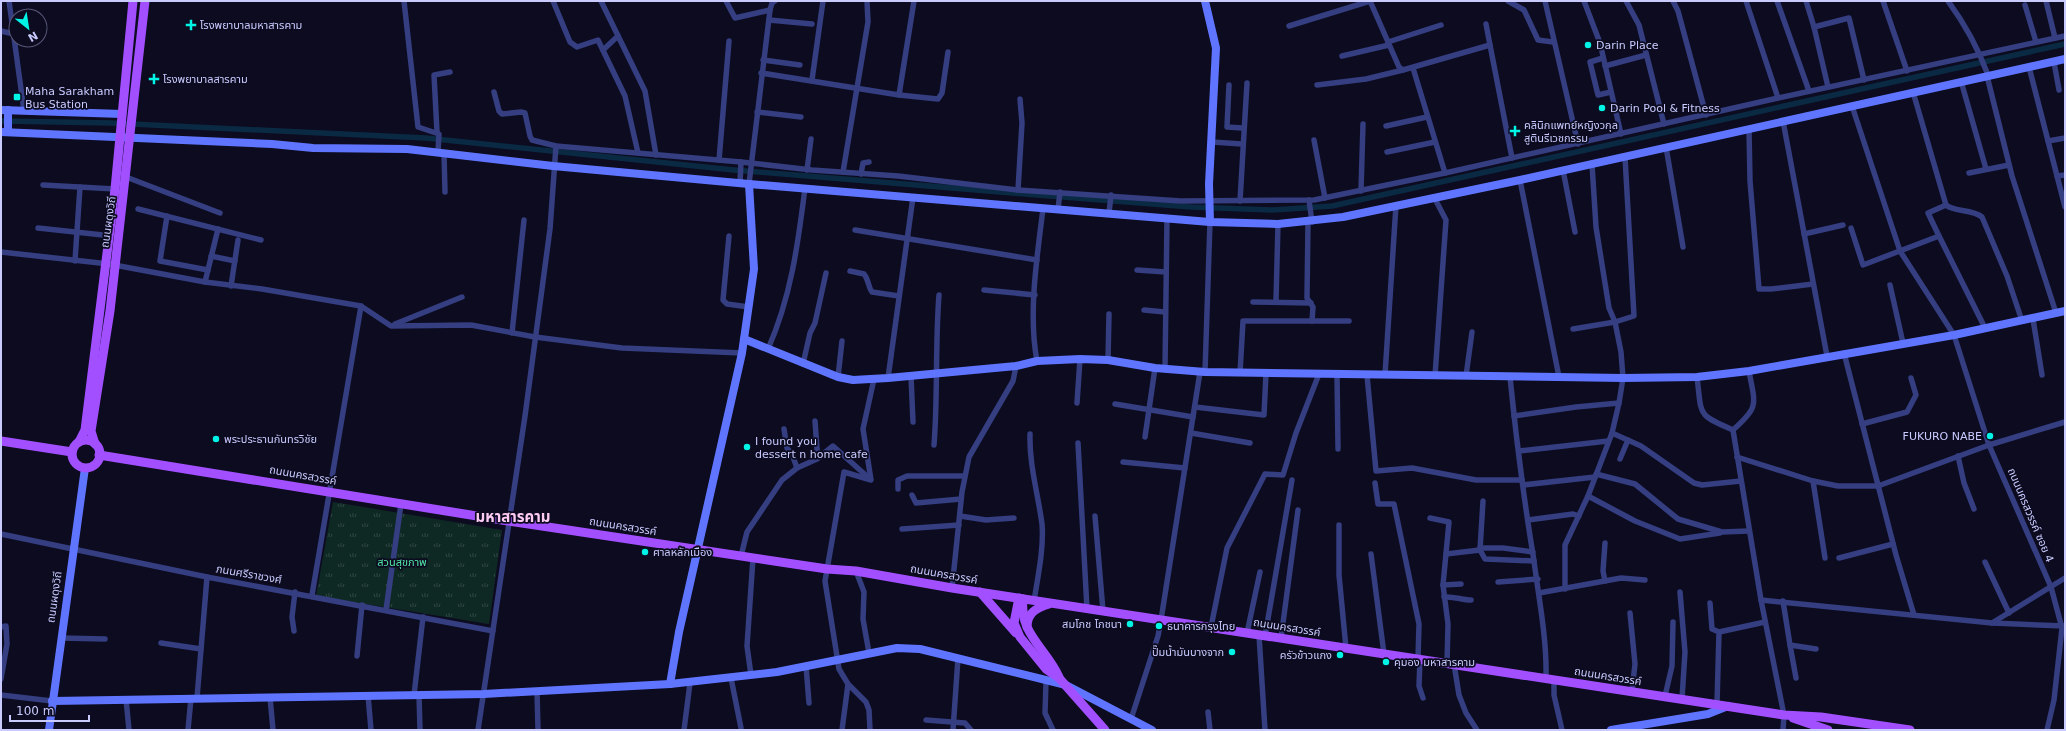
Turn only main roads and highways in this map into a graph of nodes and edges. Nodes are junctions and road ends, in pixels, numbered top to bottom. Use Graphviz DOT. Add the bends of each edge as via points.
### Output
graph roads {
  1 [pos="133,1"];
  2 [pos="144,1"];
  3 [pos="110,264"];
  4 [pos="1,441"];
  5 [pos="79,442"];
  6 [pos="95,444"];
  7 [pos="72,452"];
  8 [pos="100,455"];
  9 [pos="980,592"];
  10 [pos="1021,599"];
  11 [pos="1052,603"];
  12 [pos="1028,630"];
  13 [pos="1020,637"];
  14 [pos="1059,678"];
  15 [pos="1784,714"];
  16 [pos="1822,717"];
  17 [pos="1824,729"];
  18 [pos="1105,730"];
  19 [pos="1910,730"];
  1 -- 3 [label="main road, ถนนผดุงวิถี"];
  2 -- 3 [label="main road, ถนนผดุงวิถี" via="126,177"];
  3 -- 5 [label="main road, ถนนผดุงวิถี" via="85,430"];
  3 -- 6 [label="main road, ถนนผดุงวิถี" via="110,311 91,431"];
  4 -- 7 [label="main road"];
  5 -- 6 [label="main road" via="88,440"];
  5 -- 7 [label="main road"];
  6 -- 8 [label="main road"];
  7 -- 8 [label="main road" via="77,464 85,468 95,464"];
  8 -- 9 [label="main road, ถนนนครสวรรค์" via="508,521 827,569 856,571"];
  9 -- 10 [label="main road, ถนนนครสวรรค์"];
  9 -- 13 [label="main road"];
  10 -- 11 [label="main road, ถนนนครสวรรค์"];
  10 -- 12 [label="main road" via="1023,617"];
  10 -- 13 [label="main road" via="1014,622"];
  11 -- 12 [label="main road" via="1031,612"];
  11 -- 15 [label="main road, ถนนนครสวรรค์"];
  12 -- 14 [label="main road" via="1053,664"];
  13 -- 14 [label="main road" via="1046,668"];
  14 -- 18 [label="main road"];
  15 -- 16 [label="main road, ถนนนครสวรรค์"];
  15 -- 17 [label="main road, ถนนนครสวรรค์"];
  16 -- 17 [label="main road"];
  16 -- 19 [label="main road, ถนนนครสวรรค์"];
}
